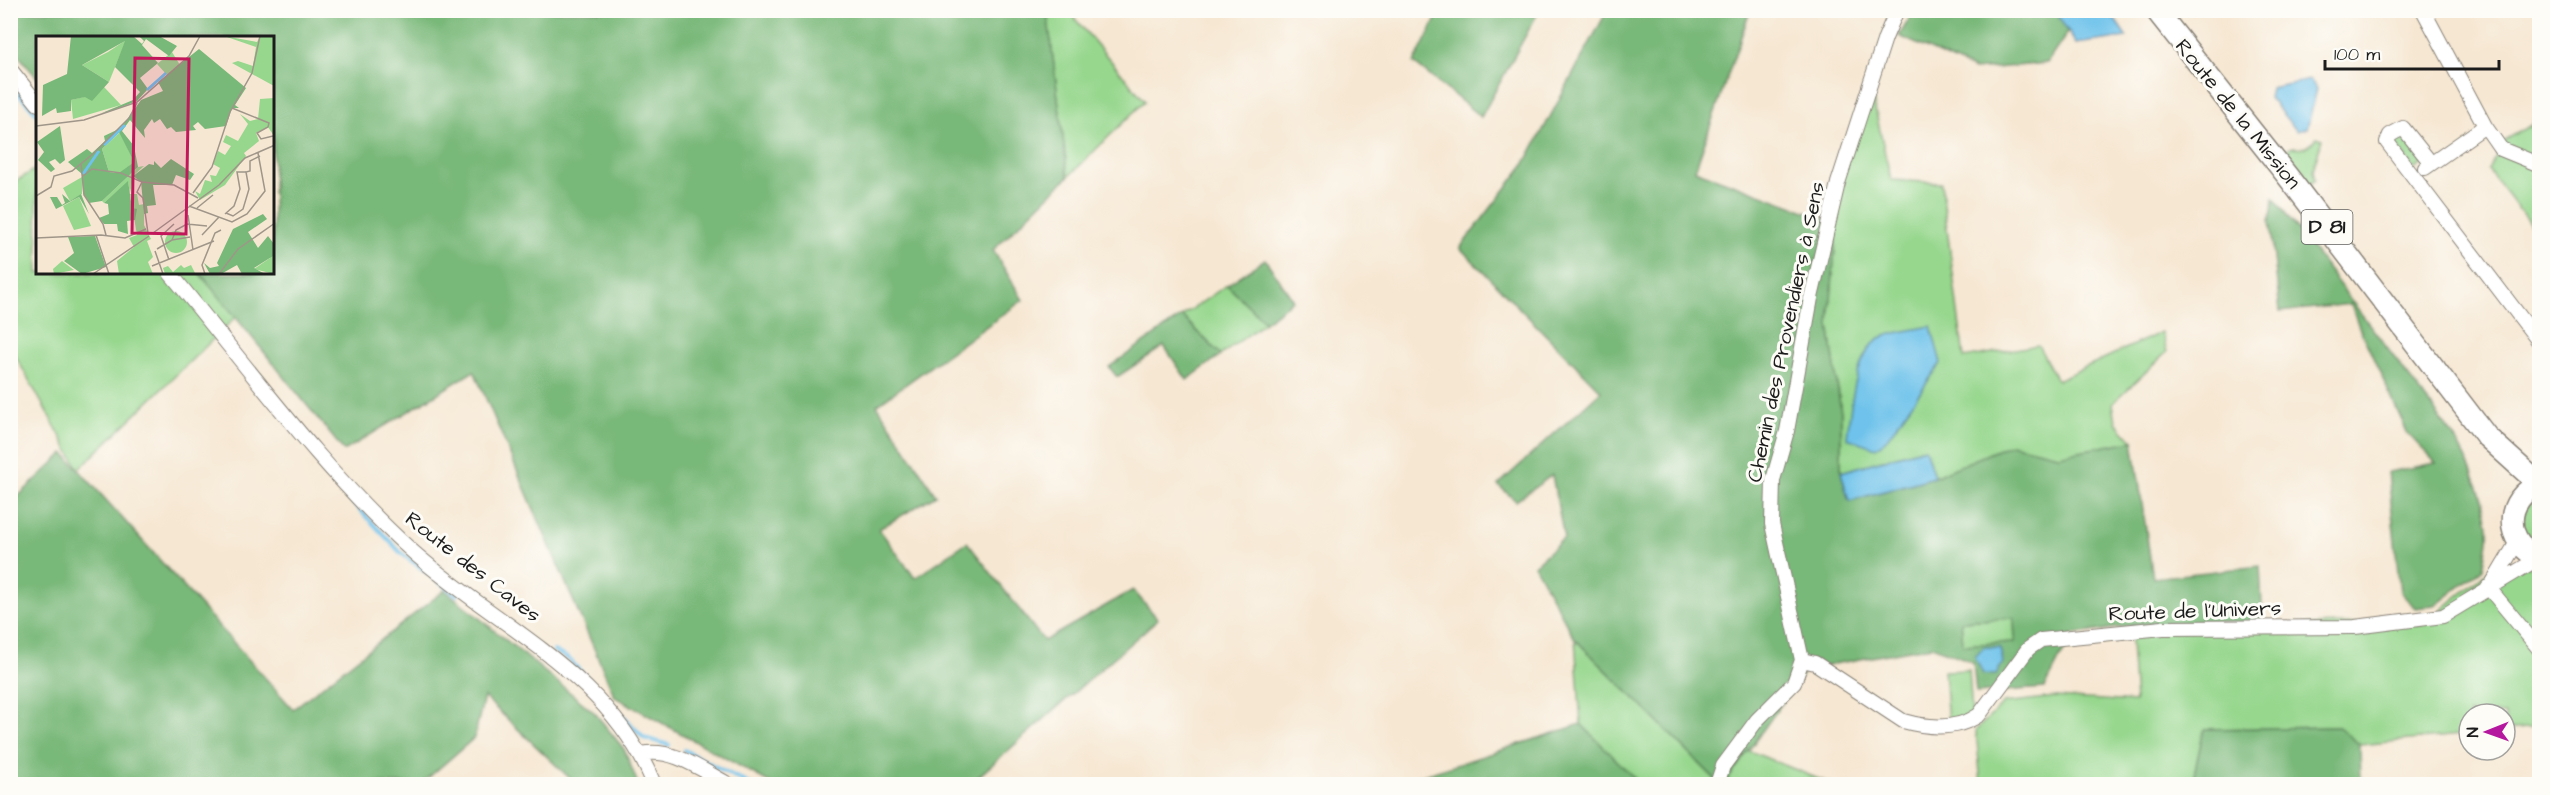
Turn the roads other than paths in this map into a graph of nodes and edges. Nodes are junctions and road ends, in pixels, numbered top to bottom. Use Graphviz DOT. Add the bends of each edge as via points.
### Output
graph roads {
  1 [pos="1897,10"];
  2 [pos="2423,10"];
  3 [pos="2159,14"];
  4 [pos="10,69"];
  5 [pos="36,102"];
  6 [pos="2485,126"];
  7 [pos="2431,163"];
  8 [pos="2540,165"];
  9 [pos="2414,176"];
  10 [pos="171,274"];
  11 [pos="2540,344"];
  12 [pos="2487,437"];
  13 [pos="2539,484"];
  14 [pos="2517,500"];
  15 [pos="2517,542"];
  16 [pos="2539,558"];
  17 [pos="2490,586"];
  18 [pos="2540,650"];
  19 [pos="1802,660"];
  20 [pos="641,754"];
  21 [pos="654,784"];
  22 [pos="729,784"];
  23 [pos="1717,784"];
  1 -- 19 [label="street, Chemin des Provendiers à Sens" via="1838,183 1811,298 1787,431 1773,480 1772,524"];
  2 -- 6 [label="street"];
  3 -- 12 [label="main road, Route de la Mission / D 81"];
  4 -- 5 [label="street"];
  6 -- 7 [label="street"];
  6 -- 8 [label="street" via="2501,149"];
  7 -- 9 [label="street"];
  7 -- 9 [label="street" via="2403,128 2390,135 2387,142"];
  9 -- 11 [label="street"];
  10 -- 20 [label="street, Route des Caves" via="340,480 413,551 563,664 621,725"];
  12 -- 13 [label="main road, D 81"];
  12 -- 14 [label="main road, D 81"];
  13 -- 14 [label="main road"];
  14 -- 15 [label="main road" via="2511,521"];
  15 -- 16 [label="main road"];
  15 -- 17 [label="street, Route de l'Univers"];
  16 -- 17 [label="street, Route de l'Univers"];
  17 -- 18 [label="street"];
  17 -- 19 [label="street, Route de l'Univers" via="2444,616 2413,621 2311,629 2163,628 2041,640 2028,649 1979,716 1948,726 1904,721 1815,663"];
  19 -- 23 [label="street" via="1794,683 1757,720 1723,766"];
  20 -- 21 [label="street, Route des Caves"];
  20 -- 22 [label="street" via="671,753"];
}
